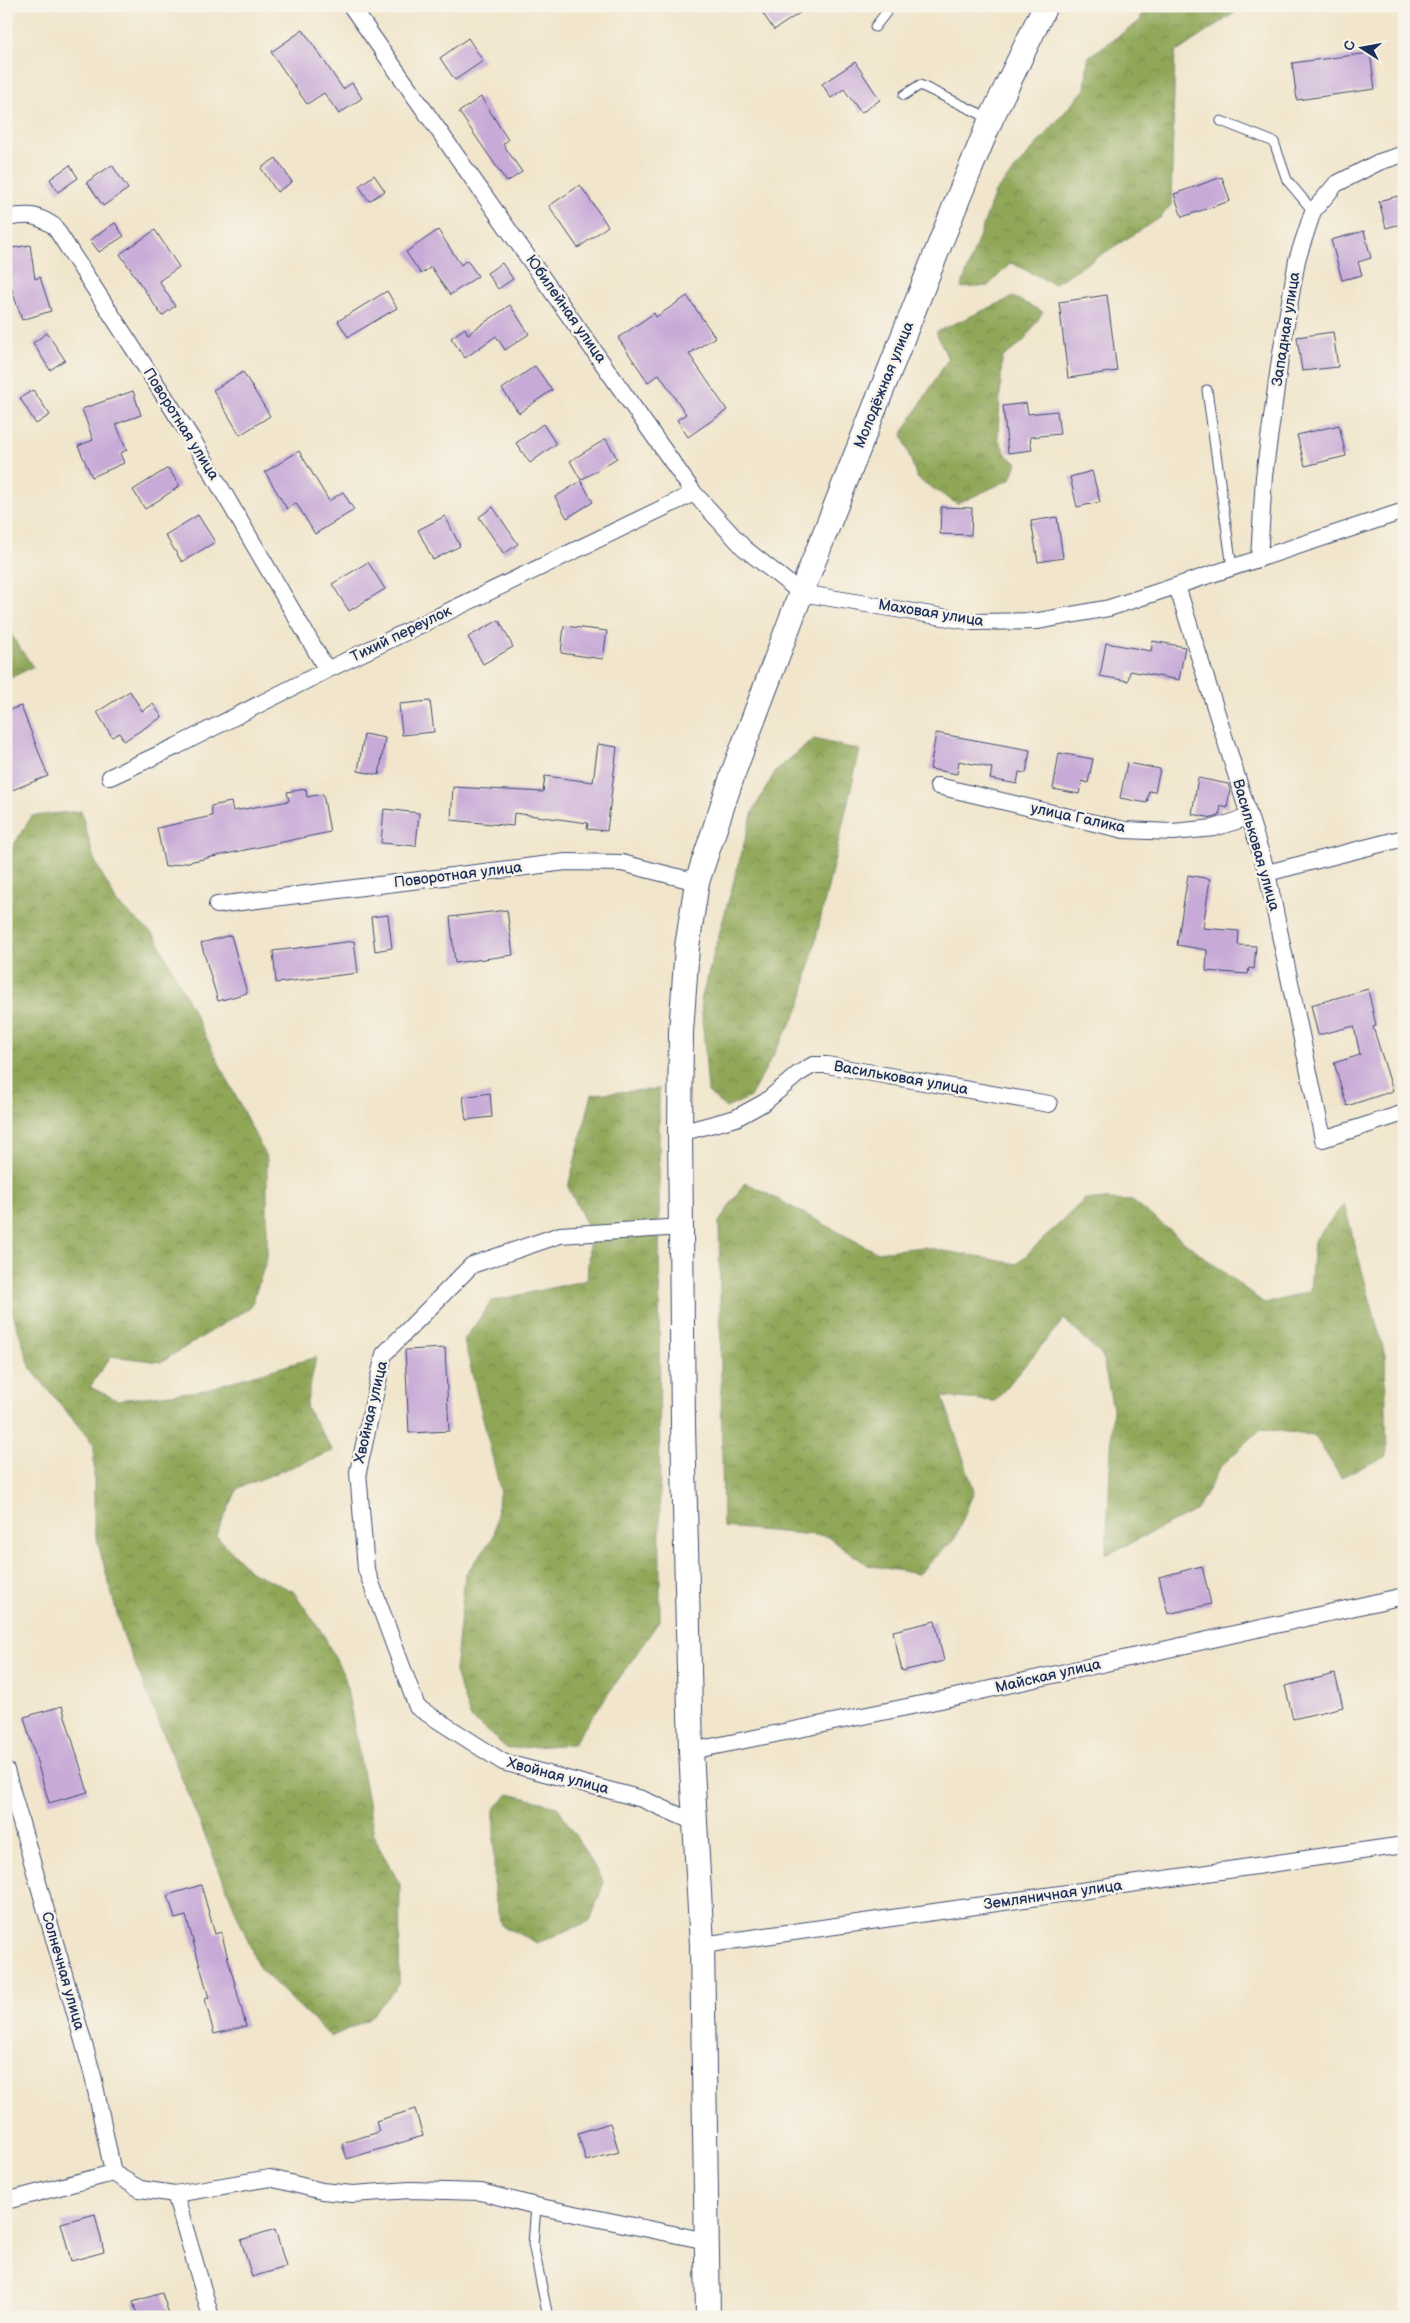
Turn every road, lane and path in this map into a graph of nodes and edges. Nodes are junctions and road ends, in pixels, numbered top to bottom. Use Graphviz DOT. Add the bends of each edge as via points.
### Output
graph roads {
  1 [pos="352,6"];
  2 [pos="891,6"];
  3 [pos="1045,6"];
  4 [pos="875,27"];
  5 [pos="904,95"];
  6 [pos="991,119"];
  7 [pos="1221,121"];
  8 [pos="1404,154"];
  9 [pos="1313,211"];
  10 [pos="6,218"];
  11 [pos="1207,390"];
  12 [pos="694,493"];
  13 [pos="1404,511"];
  14 [pos="1259,559"];
  15 [pos="1232,566"];
  16 [pos="1177,586"];
  17 [pos="802,593"];
  18 [pos="327,670"];
  19 [pos="110,777"];
  20 [pos="938,786"];
  21 [pos="1249,817"];
  22 [pos="1404,838"];
  23 [pos="1267,873"];
  24 [pos="697,882"];
  25 [pos="217,905"];
  26 [pos="1049,1104"];
  27 [pos="1404,1113"];
  28 [pos="680,1132"];
  29 [pos="682,1227"];
  30 [pos="1404,1596"];
  31 [pos="691,1751"];
  32 [pos="6,1770"];
  33 [pos="694,1822"];
  34 [pos="1404,1844"];
  35 [pos="702,1945"];
  36 [pos="113,2174"];
  37 [pos="175,2194"];
  38 [pos="6,2201"];
  39 [pos="536,2206"];
  40 [pos="708,2241"];
  41 [pos="211,2317"];
  42 [pos="548,2317"];
  43 [pos="708,2317"];
  1 -- 12 [label="street, Юбилейная улица"];
  2 -- 4 [label="lane"];
  3 -- 6 [label="street, Молодёжная улица"];
  5 -- 6 [label="lane" via="920,85"];
  6 -- 17 [label="street, Молодёжная улица"];
  7 -- 9 [label="lane" via="1274,142 1287,180"];
  8 -- 9 [label="street, Западная улица" via="1379,162 1336,184"];
  9 -- 14 [label="street, Западная улица" via="1297,260 1280,359 1264,476"];
  10 -- 18 [label="street, Поворотная улица" via="38,216 54,226 194,442"];
  11 -- 15 [label="lane"];
  12 -- 17 [label="street, Юбилейная улица" via="744,548"];
  12 -- 18 [label="street, Тихий переулок"];
  13 -- 14 [label="street"];
  14 -- 15 [label="street"];
  15 -- 16 [label="street"];
  16 -- 17 [label="street, Маховая улица" via="1109,608 1038,621 973,622"];
  16 -- 21 [label="street, Васильковая улица"];
  17 -- 24 [label="street, Молодёжная улица" via="735,768"];
  18 -- 19 [label="street, Тихий переулок"];
  20 -- 21 [label="street, улица Галика" via="1124,830 1173,832 1214,828"];
  21 -- 23 [label="street, Васильковая улица"];
  22 -- 23 [label="street"];
  23 -- 27 [label="street, Васильковая улица" via="1323,1139"];
  24 -- 25 [label="street, Поворотная улица" via="622,864 566,862"];
  24 -- 28 [label="street, Молодёжная улица" via="687,947 681,1032"];
  26 -- 28 [label="street, Васильковая улица" via="827,1064 813,1065 765,1102 736,1118"];
  28 -- 29 [label="street, Молодёжная улица"];
  29 -- 31 [label="street, Молодёжная улица" via="682,1425"];
  29 -- 33 [label="street, Хвойная улица" via="560,1235 472,1265 384,1354 358,1472 366,1569 417,1707 503,1762 642,1799"];
  30 -- 31 [label="street, Майская улица" via="941,1700"];
  31 -- 33 [label="street, Молодёжная улица"];
  32 -- 36 [label="street, Солнечная улица" via="93,2076"];
  33 -- 35 [label="street, Молодёжная улица"];
  34 -- 35 [label="street, Земляничная улица"];
  35 -- 40 [label="street, Молодёжная улица"];
  36 -- 37 [label="street" via="140,2189"];
  36 -- 38 [label="street"];
  37 -- 39 [label="street" via="270,2178 322,2191 353,2194 442,2190 481,2192"];
  37 -- 41 [label="street"];
  39 -- 40 [label="street"];
  39 -- 42 [label="lane" via="533,2244"];
  40 -- 43 [label="street, Молодёжная улица"];
}
